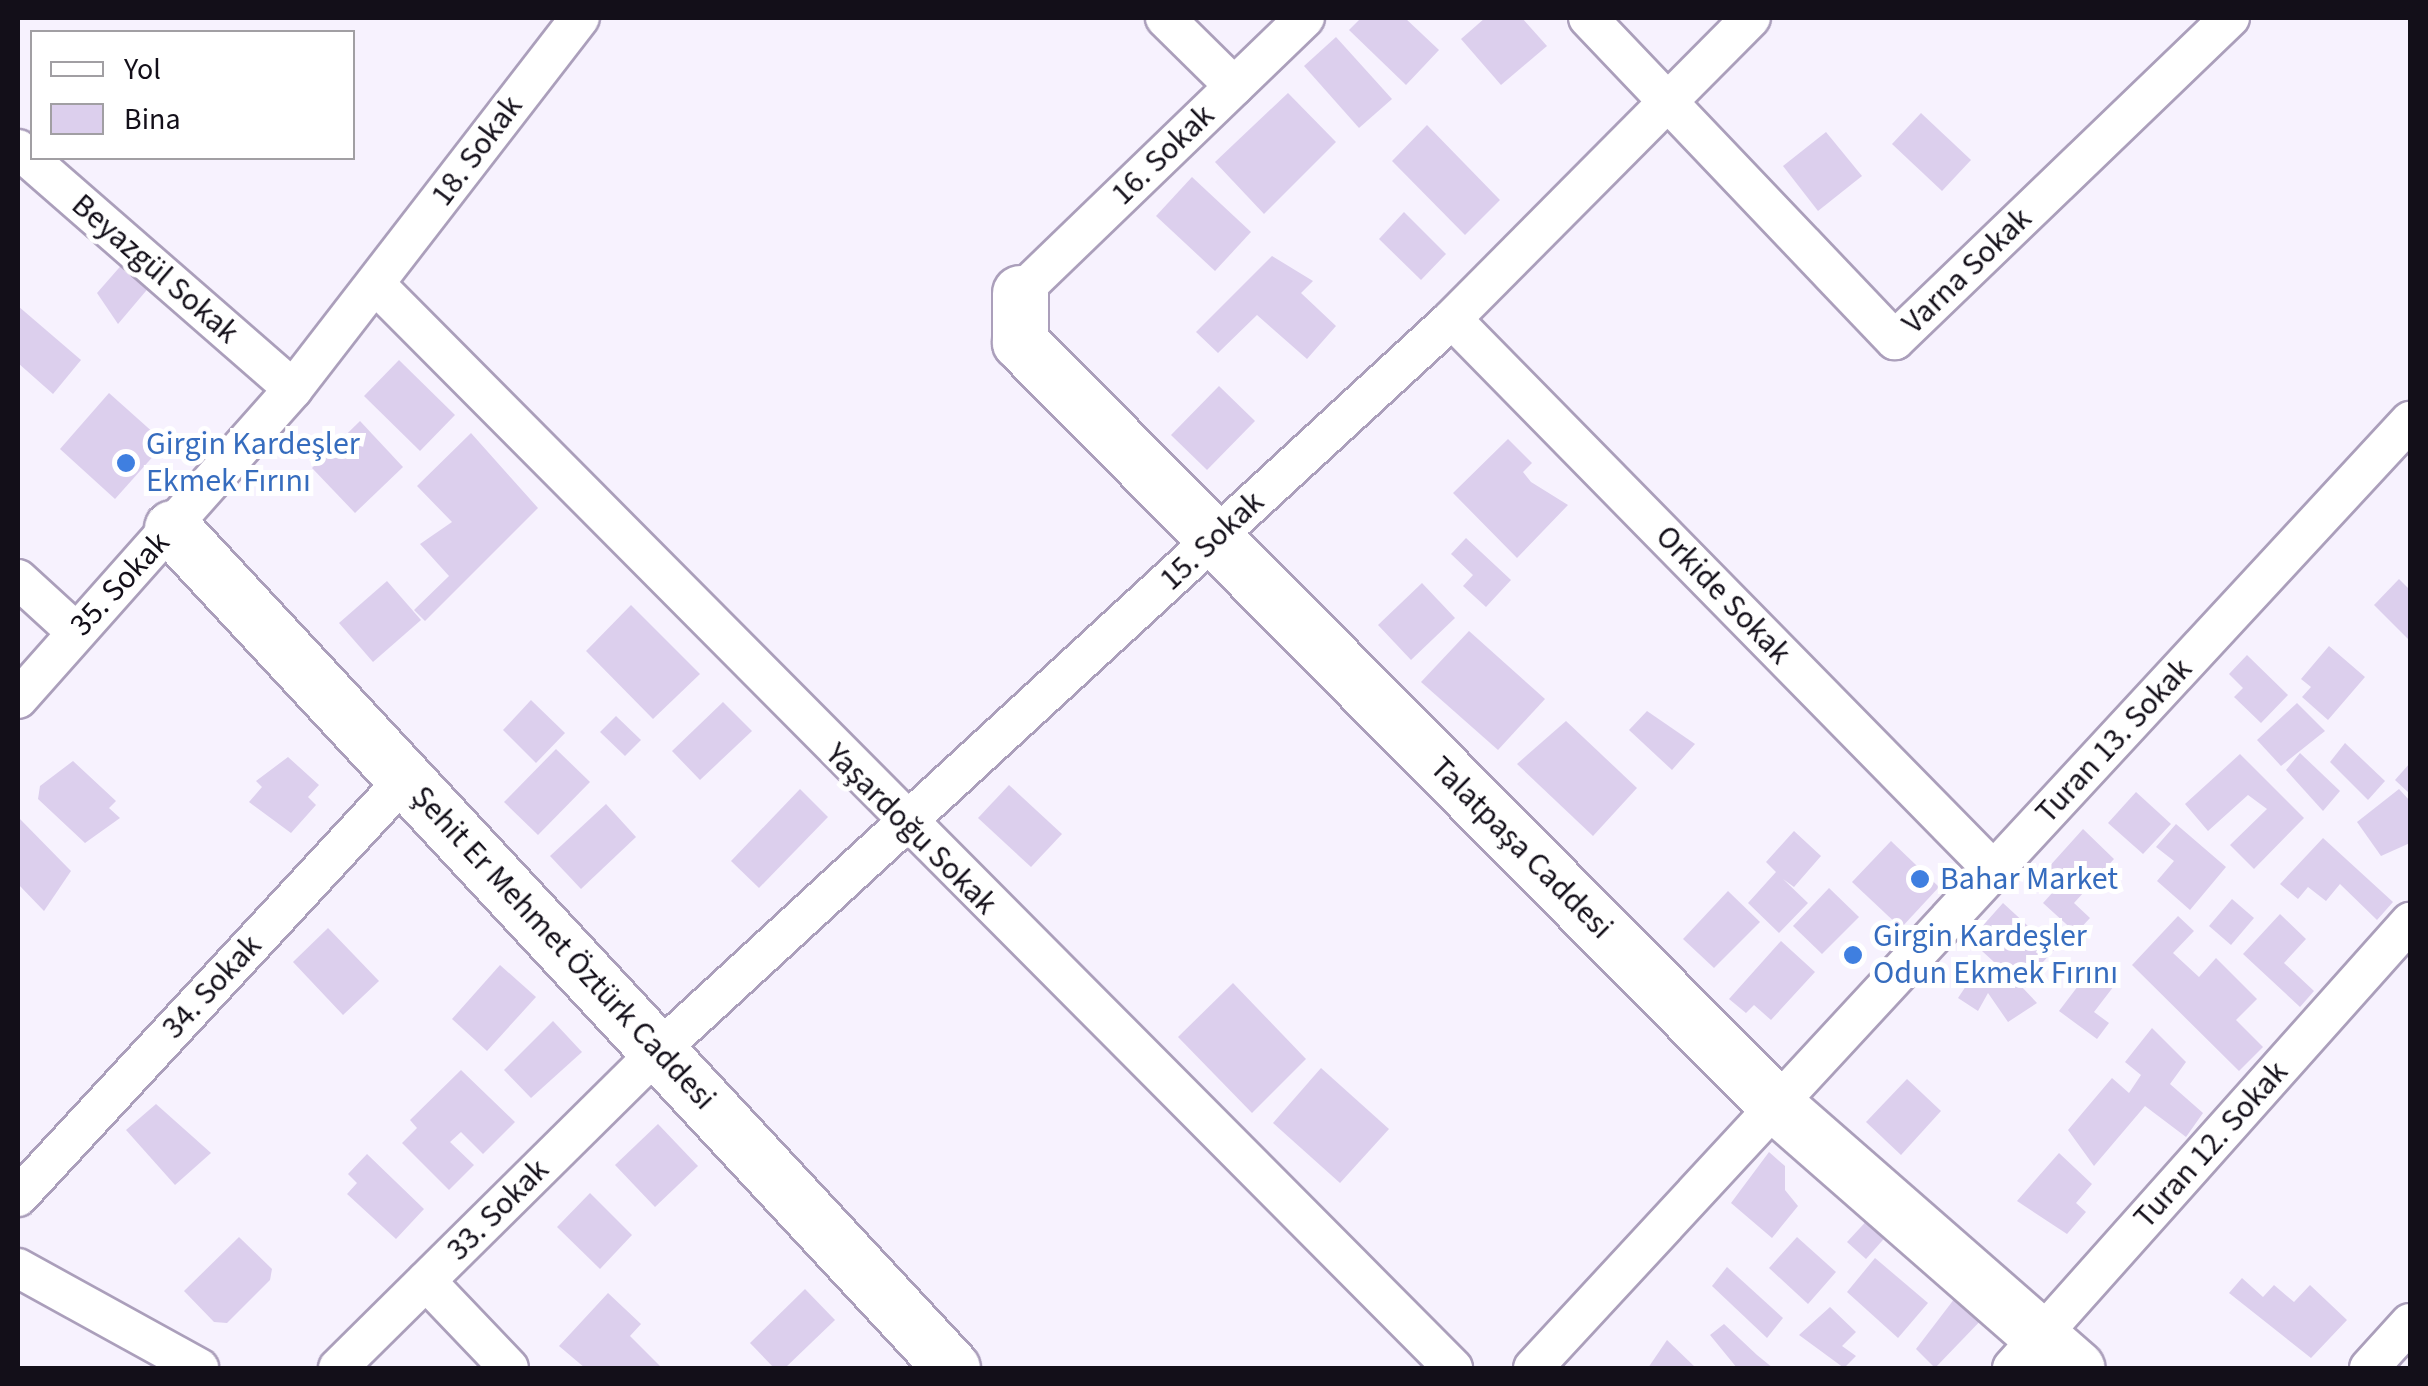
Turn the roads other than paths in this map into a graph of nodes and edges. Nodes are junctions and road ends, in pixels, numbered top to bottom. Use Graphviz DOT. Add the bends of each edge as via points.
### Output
graph roads {
  1 [pos="580,18"];
  2 [pos="1166,18"];
  3 [pos="1306,18"];
  4 [pos="1588,18"];
  5 [pos="1751,18"];
  6 [pos="2230,18"];
  7 [pos="1234,86"];
  8 [pos="1665,103"];
  9 [pos="31,160"];
  10 [pos="375,284"];
  11 [pos="1020,293"];
  12 [pos="1452,319"];
  13 [pos="293,389"];
  14 [pos="2410,421"];
  15 [pos="172,528"];
  16 [pos="1215,539"];
  17 [pos="18,579"];
  18 [pos="75,631"];
  19 [pos="18,699"];
  20 [pos="406,778"];
  21 [pos="905,824"];
  22 [pos="1994,871"];
  23 [pos="2410,922"];
  24 [pos="658,1051"];
  25 [pos="1776,1106"];
  26 [pos="18,1196"];
  27 [pos="18,1268"];
  28 [pos="426,1281"];
  29 [pos="2410,1323"];
  30 [pos="2043,1358"];
  31 [pos="198,1368"];
  32 [pos="338,1368"];
  33 [pos="509,1368"];
  34 [pos="952,1368"];
  35 [pos="1453,1368"];
  36 [pos="1533,1368"];
  37 [pos="2369,1368"];
  1 -- 10 [label="street, 18. Sokak"];
  2 -- 7 [label="street"];
  3 -- 7 [label="street, 16. Sokak"];
  4 -- 8 [label="street, Varna Sokak"];
  5 -- 8 [label="street, 15. Sokak"];
  6 -- 8 [label="street, Varna Sokak" via="1895,340"];
  7 -- 11 [label="street, 16. Sokak"];
  8 -- 12 [label="street, 15. Sokak"];
  9 -- 13 [label="street, Beyazgül Sokak"];
  10 -- 13 [label="street, 35. Sokak"];
  10 -- 21 [label="street, Yaşardoğu Sokak"];
  11 -- 16 [label="street, Talatpaşa Caddesi" via="1020,342"];
  12 -- 16 [label="street, 15. Sokak"];
  12 -- 22 [label="street, Orkide Sokak"];
  13 -- 15 [label="street, 35. Sokak"];
  14 -- 22 [label="street, Turan 13. Sokak"];
  15 -- 18 [label="street, 35. Sokak"];
  15 -- 20 [label="street, Şehit Er Mehmet Öztürk Caddesi"];
  16 -- 21 [label="street, 15. Sokak"];
  16 -- 25 [label="street, Talatpaşa Caddesi"];
  17 -- 18 [label="street"];
  18 -- 19 [label="street, 35. Sokak"];
  20 -- 24 [label="street, Şehit Er Mehmet Öztürk Caddesi"];
  20 -- 26 [label="street, 34. Sokak"];
  21 -- 24 [label="street, 15. Sokak"];
  21 -- 35 [label="street, Yaşardoğu Sokak"];
  22 -- 25 [label="street, Turan 13. Sokak"];
  23 -- 30 [label="street, Turan 12. Sokak"];
  24 -- 28 [label="street, 33. Sokak"];
  24 -- 34 [label="street, Şehit Er Mehmet Öztürk Caddesi"];
  25 -- 30 [label="street, Talatpaşa Caddesi"];
  25 -- 36 [label="street, Turan 13. Sokak"];
  27 -- 31 [label="street"];
  28 -- 32 [label="street, 33. Sokak"];
  28 -- 33 [label="street"];
  29 -- 37 [label="street"];
}
